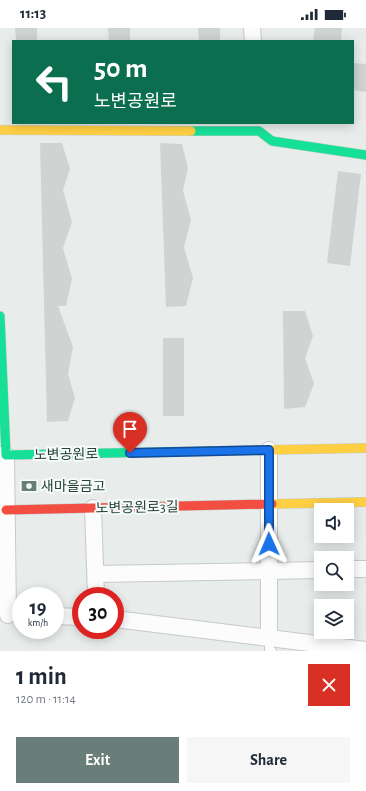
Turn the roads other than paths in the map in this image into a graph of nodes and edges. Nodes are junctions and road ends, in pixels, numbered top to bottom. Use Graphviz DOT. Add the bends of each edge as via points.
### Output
graph roads {
  1 [pos="252,28"];
  2 [pos="253,40"];
  3 [pos="259,127"];
  4 [pos="0,130"];
  5 [pos="366,154"];
  6 [pos="0,316"];
  7 [pos="366,448"];
  8 [pos="269,450"];
  9 [pos="3,455"];
  10 [pos="366,502"];
  11 [pos="268,504"];
  12 [pos="93,508"];
  13 [pos="6,510"];
  14 [pos="354,569"];
  15 [pos="366,569"];
  16 [pos="314,570"];
  17 [pos="269,571"];
  18 [pos="96,574"];
  19 [pos="96,587"];
  20 [pos="10,616"];
  21 [pos="124,620"];
  22 [pos="270,644"];
  23 [pos="366,650"];
  1 -- 2 [label="street"];
  3 -- 4 [label="street"];
  3 -- 5 [label="street" via="272,141"];
  6 -- 9 [label="street"];
  7 -- 8 [label="street, 노변공원로"];
  8 -- 9 [label="street, 노변공원로"];
  8 -- 11 [label="street"];
  9 -- 13 [label="street"];
  10 -- 11 [label="street, 노변공원로3길"];
  11 -- 12 [label="street, 노변공원로3길"];
  11 -- 17 [label="street"];
  12 -- 13 [label="street, 노변공원로3길"];
  12 -- 18 [label="street"];
  13 -- 20 [label="street"];
  14 -- 15 [label="street"];
  16 -- 17 [label="street"];
  17 -- 18 [label="street"];
  17 -- 22 [label="street"];
  18 -- 19 [label="street"];
  21 -- 22 [label="street"];
  22 -- 23 [label="street"];
}
